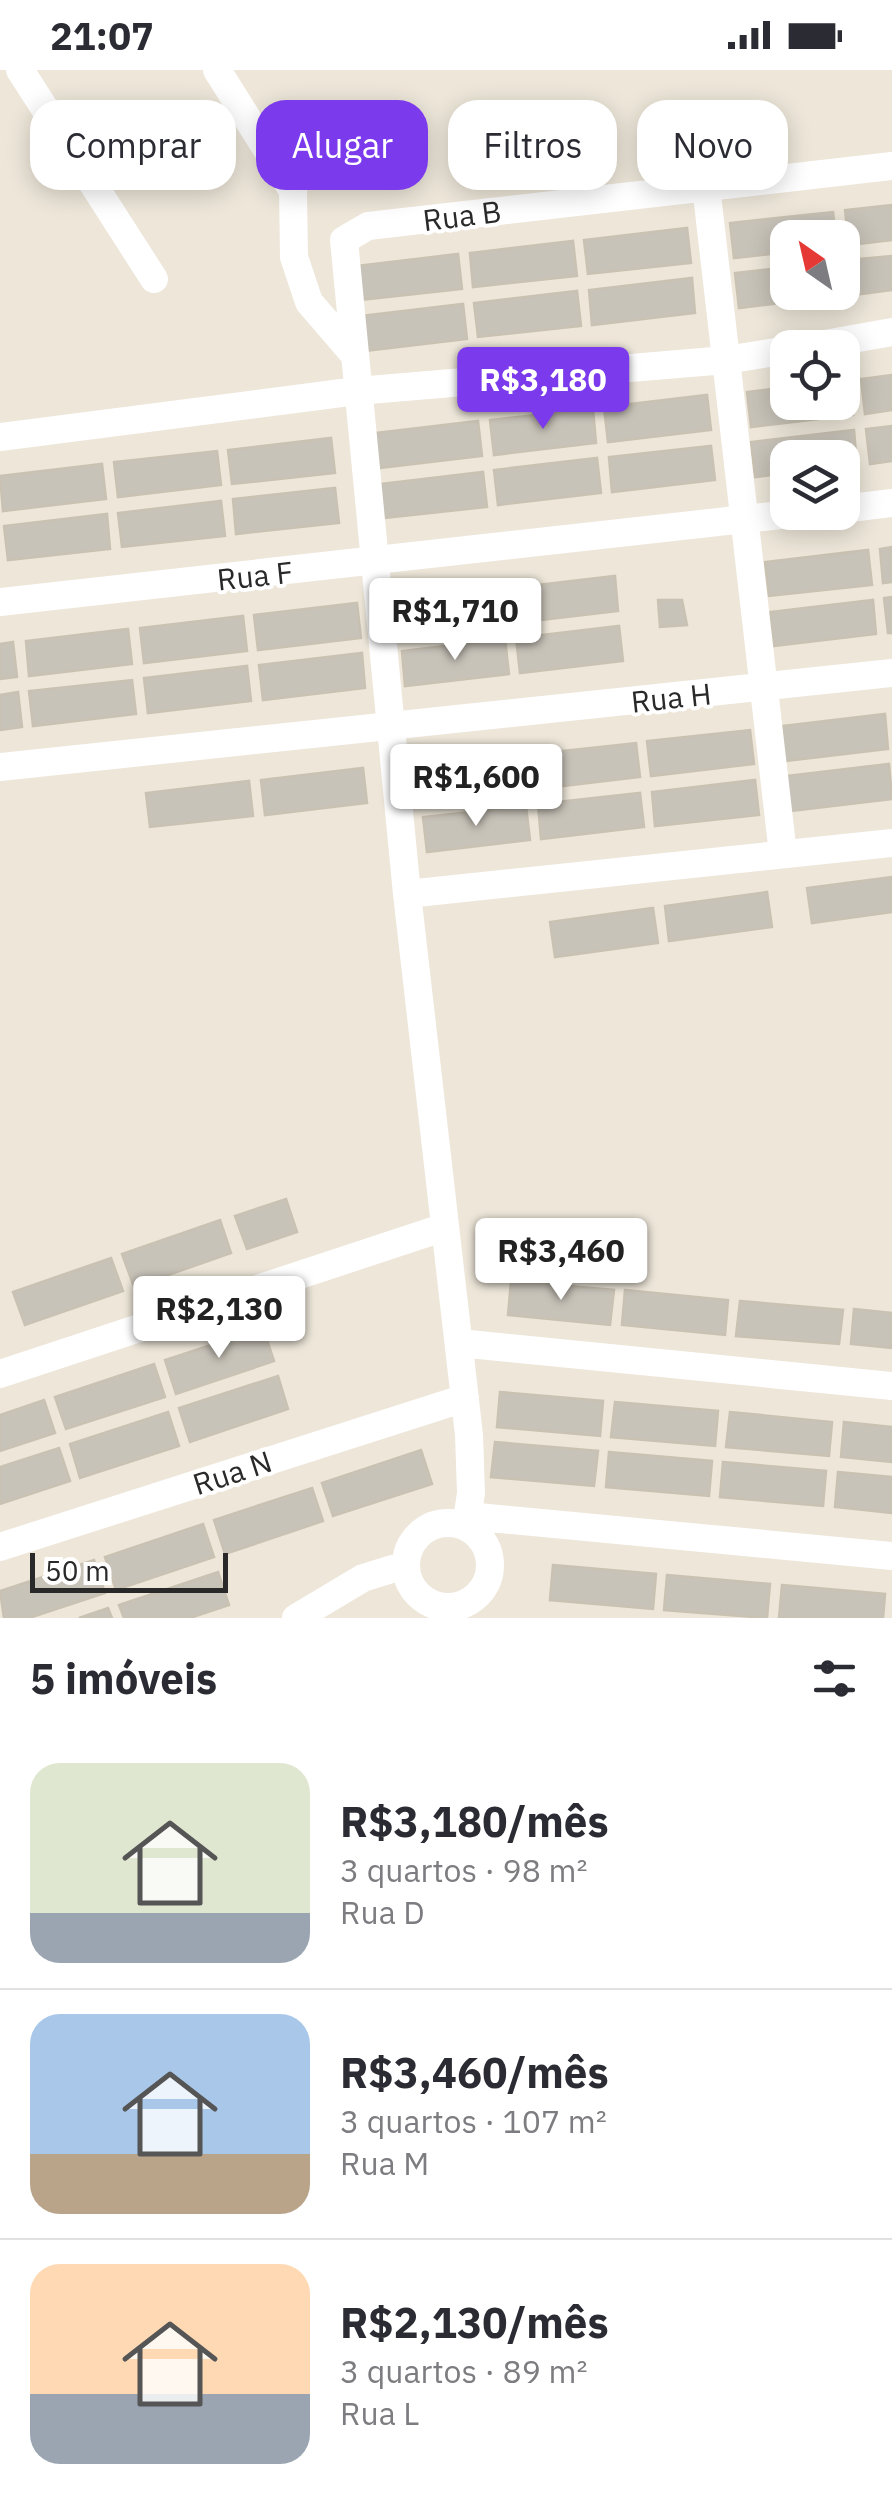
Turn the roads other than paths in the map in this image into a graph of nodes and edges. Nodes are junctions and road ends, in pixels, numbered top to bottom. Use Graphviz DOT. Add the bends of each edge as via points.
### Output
graph roads {
  1 [pos="20,70"];
  2 [pos="217,70"];
  3 [pos="892,166"];
  4 [pos="788,177"];
  5 [pos="672,190"];
  6 [pos="706,190"];
  7 [pos="154,279"];
  8 [pos="892,332"];
  9 [pos="860,338"];
  10 [pos="352,352"];
  11 [pos="770,353"];
  12 [pos="726,360"];
  13 [pos="356,390"];
  14 [pos="0,438"];
  15 [pos="892,503"];
  16 [pos="860,507"];
  17 [pos="770,517"];
  18 [pos="744,520"];
  19 [pos="374,562"];
  20 [pos="0,602"];
  21 [pos="892,673"];
  22 [pos="762,687"];
  23 [pos="391,729"];
  24 [pos="0,767"];
  25 [pos="892,843"];
  26 [pos="783,854"];
  27 [pos="407,894"];
  28 [pos="442,1228"];
  29 [pos="458,1343"];
  30 [pos="0,1374"];
  31 [pos="892,1386"];
  32 [pos="465,1398"];
  33 [pos="467,1522"];
  34 [pos="0,1547"];
  35 [pos="892,1556"];
  36 [pos="405,1565"];
  37 [pos="485,1608"];
  38 [pos="296,1618"];
  1 -- 7 [label="street"];
  2 -- 10 [label="street" via="293,191 294,258 309,302"];
  3 -- 4 [label="street, Rua B"];
  5 -- 10 [label="street, Rua B" via="353,231 342,250"];
  6 -- 12 [label="street"];
  8 -- 9 [label="street"];
  10 -- 13 [label="street"];
  11 -- 12 [label="street"];
  12 -- 13 [label="street"];
  12 -- 18 [label="street"];
  13 -- 14 [label="street"];
  13 -- 19 [label="street"];
  15 -- 16 [label="street"];
  17 -- 18 [label="street, Rua F"];
  18 -- 19 [label="street, Rua F"];
  18 -- 22 [label="street"];
  19 -- 20 [label="street, Rua F"];
  19 -- 23 [label="street"];
  21 -- 22 [label="street, Rua H"];
  22 -- 23 [label="street, Rua H"];
  22 -- 26 [label="street"];
  23 -- 24 [label="street, Rua H"];
  23 -- 27 [label="street"];
  25 -- 26 [label="street"];
  26 -- 27 [label="street"];
  27 -- 28 [label="street"];
  28 -- 29 [label="street"];
  28 -- 30 [label="street"];
  29 -- 31 [label="street"];
  29 -- 32 [label="street"];
  32 -- 33 [label="street"];
  32 -- 34 [label="street, Rua N"];
  33 -- 35 [label="street"];
  33 -- 36 [label="street" via="420,1533"];
  33 -- 37 [label="street" via="489,1553"];
  36 -- 37 [label="street" via="412,1588 430,1604"];
  36 -- 38 [label="street" via="363,1578"];
}
